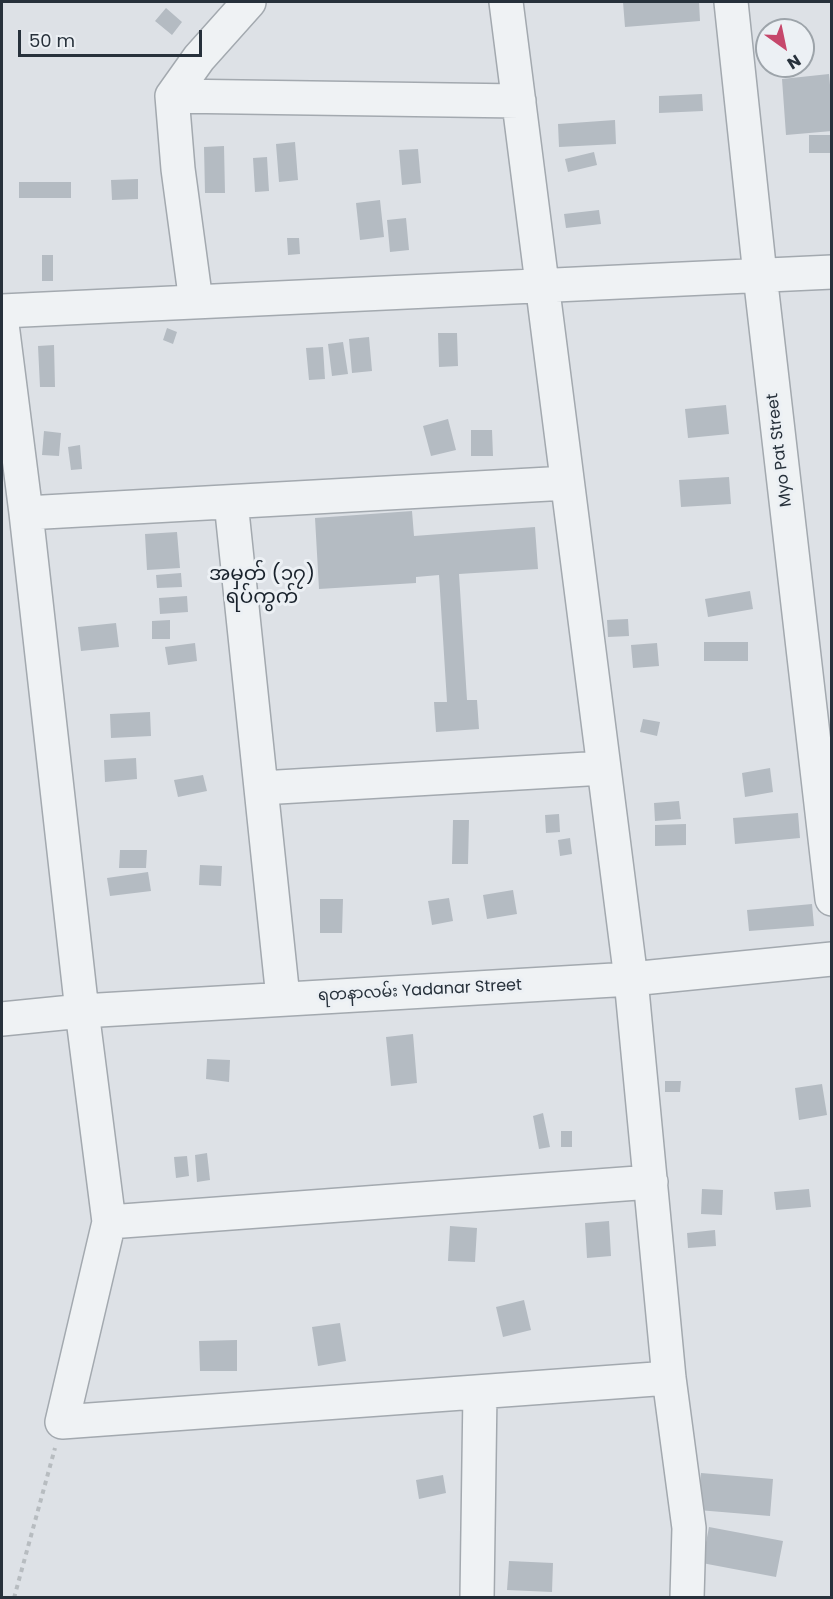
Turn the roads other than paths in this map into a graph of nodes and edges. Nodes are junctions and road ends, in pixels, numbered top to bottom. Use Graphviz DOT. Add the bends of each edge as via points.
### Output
graph roads {
  1 [pos="249,2"];
  2 [pos="506,2"];
  3 [pos="731,2"];
  4 [pos="172,96"];
  5 [pos="519,101"];
  6 [pos="831,272"];
  7 [pos="760,275"];
  8 [pos="542,285"];
  9 [pos="195,302"];
  10 [pos="2,311"];
  11 [pos="2,324"];
  12 [pos="567,483"];
  13 [pos="231,502"];
  14 [pos="26,513"];
  15 [pos="604,768"];
  16 [pos="261,788"];
  17 [pos="831,899"];
  18 [pos="831,959"];
  19 [pos="631,979"];
  20 [pos="283,998"];
  21 [pos="82,1011"];
  22 [pos="5,1019"];
  23 [pos="651,1182"];
  24 [pos="109,1222"];
  25 [pos="669,1378"];
  26 [pos="480,1392"];
  27 [pos="477,1598"];
  28 [pos="687,1598"];
  1 -- 4 [label="street" via="199,58"];
  2 -- 5 [label="street"];
  3 -- 7 [label="street, Myo Pat Street"];
  4 -- 5 [label="street"];
  4 -- 9 [label="street"];
  5 -- 8 [label="street"];
  6 -- 7 [label="street"];
  7 -- 8 [label="street"];
  7 -- 17 [label="street, Myo Pat Street"];
  8 -- 9 [label="street"];
  8 -- 12 [label="street"];
  9 -- 10 [label="street"];
  11 -- 14 [label="street"];
  12 -- 13 [label="street"];
  12 -- 15 [label="street"];
  13 -- 14 [label="street"];
  13 -- 16 [label="street"];
  14 -- 21 [label="street"];
  15 -- 16 [label="street"];
  15 -- 19 [label="street"];
  16 -- 20 [label="street"];
  18 -- 19 [label="street, ရတနာလမ်း Yadanar Street"];
  19 -- 20 [label="street, ရတနာလမ်း Yadanar Street"];
  19 -- 23 [label="street"];
  20 -- 21 [label="street, ရတနာလမ်း Yadanar Street"];
  21 -- 22 [label="street, ရတနာလမ်း Yadanar Street"];
  21 -- 24 [label="street"];
  23 -- 24 [label="street"];
  23 -- 25 [label="street"];
  24 -- 26 [label="street" via="62,1422"];
  25 -- 26 [label="street"];
  25 -- 28 [label="street" via="689,1528"];
  26 -- 27 [label="street"];
}
